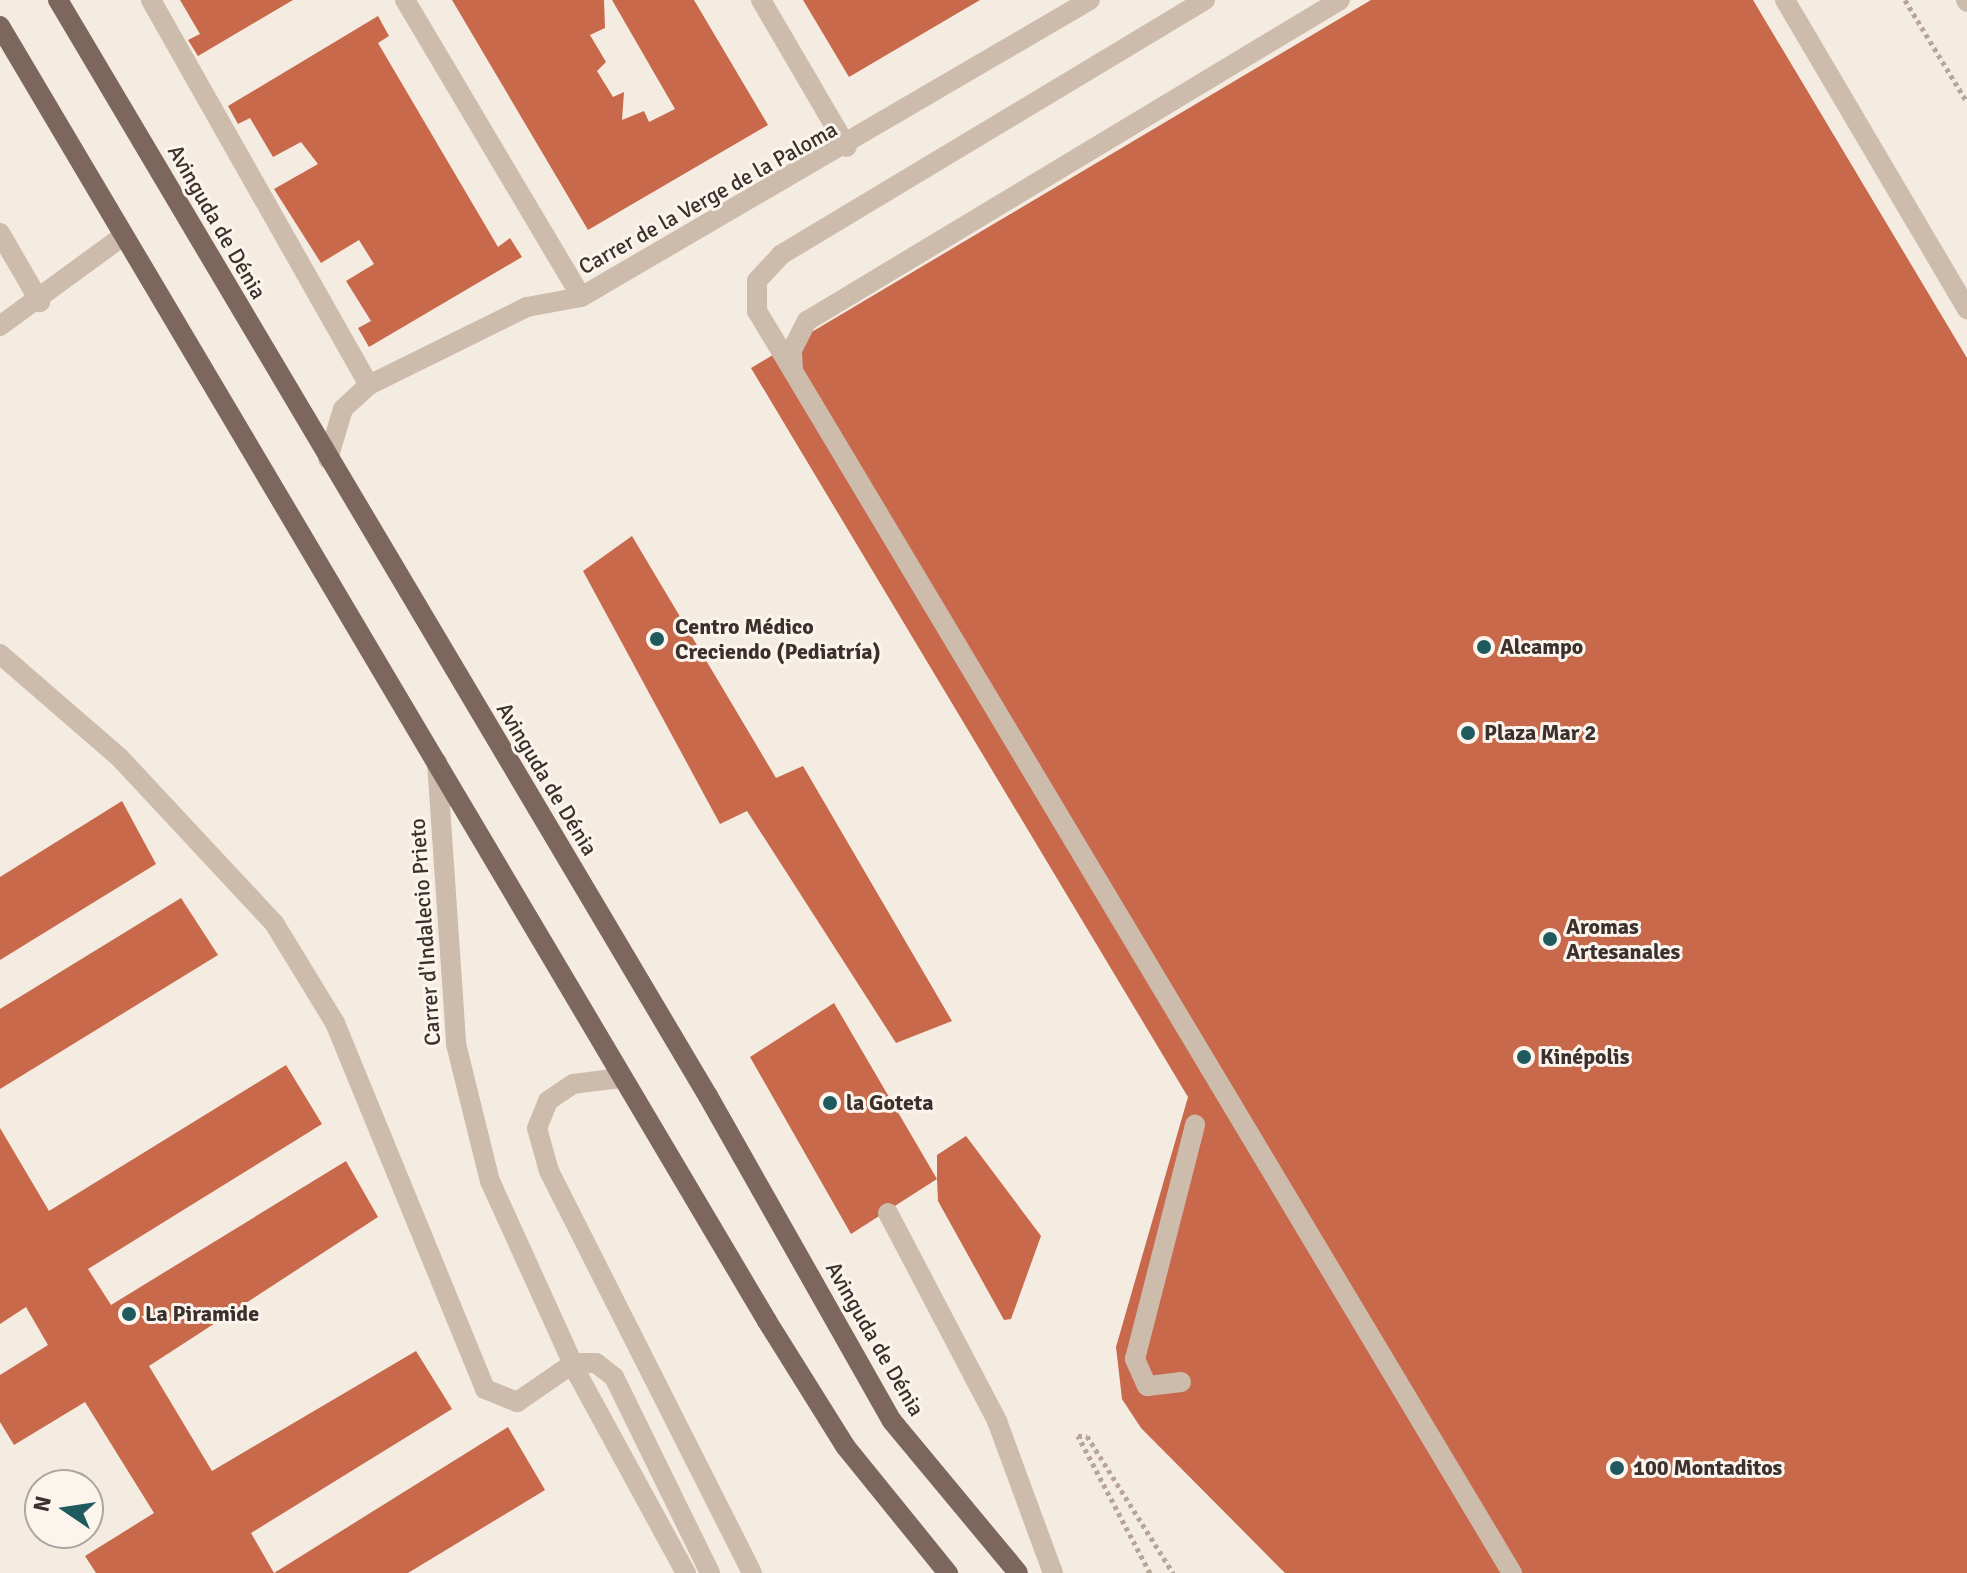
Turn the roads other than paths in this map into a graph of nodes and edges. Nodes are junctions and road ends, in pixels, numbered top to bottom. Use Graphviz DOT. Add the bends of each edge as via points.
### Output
graph roads {
  1 [pos="58,0"];
  2 [pos="151,0"];
  3 [pos="405,0"];
  4 [pos="761,0"];
  5 [pos="1090,0"];
  6 [pos="1205,0"];
  7 [pos="1340,0"];
  8 [pos="1785,0"];
  9 [pos="0,26"];
  10 [pos="847,147"];
  11 [pos="0,233"];
  12 [pos="123,236"];
  13 [pos="581,297"];
  14 [pos="40,302"];
  15 [pos="1967,309"];
  16 [pos="0,326"];
  17 [pos="794,375"];
  18 [pos="369,385"];
  19 [pos="328,459"];
  20 [pos="0,654"];
  21 [pos="437,762"];
  22 [pos="621,1078"];
  23 [pos="1195,1125"];
  24 [pos="888,1213"];
  25 [pos="574,1363"];
  26 [pos="1181,1382"];
  27 [pos="1017,1572"];
  28 [pos="686,1573"];
  29 [pos="710,1573"];
  30 [pos="752,1573"];
  31 [pos="948,1573"];
  32 [pos="1053,1573"];
  33 [pos="1512,1573"];
  1 -- 19 [label="main road, Avinguda de Dénia"];
  2 -- 18 [label="street"];
  3 -- 13 [label="street"];
  4 -- 10 [label="street"];
  5 -- 10 [label="street, Carrer de la Verge de la Paloma"];
  6 -- 17 [label="street" via="767,265 757,281 757,311"];
  7 -- 17 [label="street" via="800,329"];
  8 -- 15 [label="street"];
  9 -- 12 [label="main road"];
  10 -- 13 [label="street, Carrer de la Verge de la Paloma"];
  11 -- 14 [label="street"];
  12 -- 14 [label="street"];
  12 -- 21 [label="main road"];
  13 -- 18 [label="street, Carrer de la Verge de la Paloma" via="527,307"];
  14 -- 16 [label="street"];
  17 -- 33 [label="street"];
  18 -- 19 [label="street, Carrer de la Verge de la Paloma" via="343,409"];
  19 -- 27 [label="main road, Avinguda de Dénia" via="708,1096 892,1421"];
  20 -- 25 [label="street" via="119,757 274,923 335,1023 485,1389 517,1402"];
  21 -- 22 [label="main road"];
  21 -- 25 [label="street, Carrer d'Indalecio Prieto" via="456,1044 490,1181"];
  22 -- 30 [label="street" via="573,1084 548,1101 537,1128 549,1171"];
  22 -- 31 [label="main road" via="845,1446"];
  23 -- 26 [label="street" via="1135,1359 1147,1386"];
  24 -- 32 [label="street" via="997,1421"];
  25 -- 28 [label="street, Carrer d'Indalecio Prieto"];
  25 -- 29 [label="street" via="596,1363 614,1377"];
}
